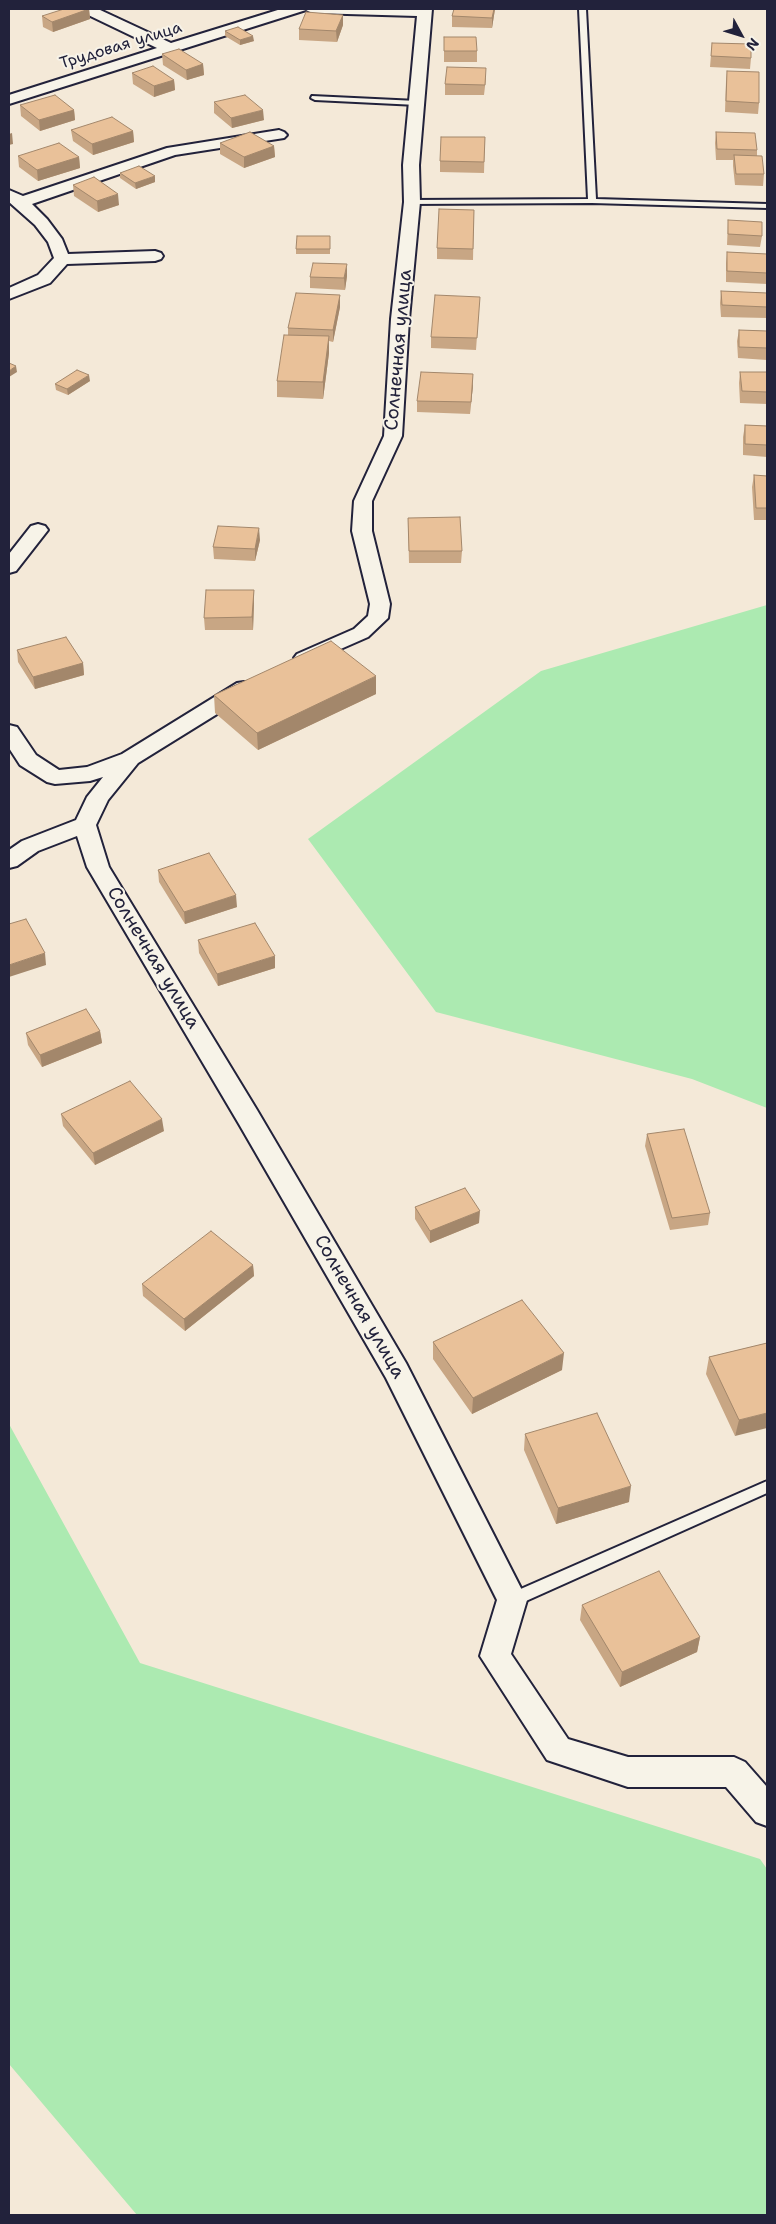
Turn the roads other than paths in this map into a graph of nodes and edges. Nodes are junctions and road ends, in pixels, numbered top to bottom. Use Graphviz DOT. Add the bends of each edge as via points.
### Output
graph roads {
  1 [pos="87,9"];
  2 [pos="237,9"];
  3 [pos="300,9"];
  4 [pos="312,9"];
  5 [pos="582,9"];
  6 [pos="425,10"];
  7 [pos="251,23"];
  8 [pos="170,49"];
  9 [pos="12,96"];
  10 [pos="315,98"];
  11 [pos="417,103"];
  12 [pos="279,135"];
  13 [pos="15,199"];
  14 [pos="412,202"];
  15 [pos="592,202"];
  16 [pos="767,206"];
  17 [pos="155,256"];
  18 [pos="62,259"];
  19 [pos="9,294"];
  20 [pos="38,530"];
  21 [pos="9,567"];
  22 [pos="285,667"];
  23 [pos="259,679"];
  24 [pos="9,732"];
  25 [pos="130,758"];
  26 [pos="85,825"];
  27 [pos="9,861"];
  28 [pos="767,1487"];
  29 [pos="512,1600"];
  30 [pos="767,1812"];
  1 -- 8 [label="street"];
  2 -- 7 [label="street"];
  3 -- 7 [label="street, Трудовая улица"];
  4 -- 6 [label="street"];
  5 -- 15 [label="lane"];
  6 -- 11 [label="street, Солнечная улица"];
  7 -- 8 [label="street, Трудовая улица"];
  8 -- 9 [label="street, Трудовая улица"];
  10 -- 11 [label="lane"];
  11 -- 14 [label="street, Солнечная улица" via="410,165"];
  12 -- 13 [label="street" via="172,151"];
  13 -- 18 [label="street" via="42,222 56,242"];
  14 -- 15 [label="lane"];
  14 -- 22 [label="street, Солнечная улица" via="393,436 363,501 362,531 380,604 378,618 361,634"];
  15 -- 16 [label="lane"];
  17 -- 18 [label="street"];
  18 -- 19 [label="street" via="44,279"];
  20 -- 21 [label="street"];
  23 -- 25 [label="street"];
  24 -- 25 [label="street" via="28,760 55,777 90,774"];
  25 -- 26 [label="street" via="98,797"];
  26 -- 27 [label="street" via="30,846"];
  26 -- 29 [label="street, Солнечная улица" via="98,867 396,1371"];
  28 -- 29 [label="lane"];
  29 -- 30 [label="street" via="495,1656 558,1750 628,1772 734,1772"];
}
